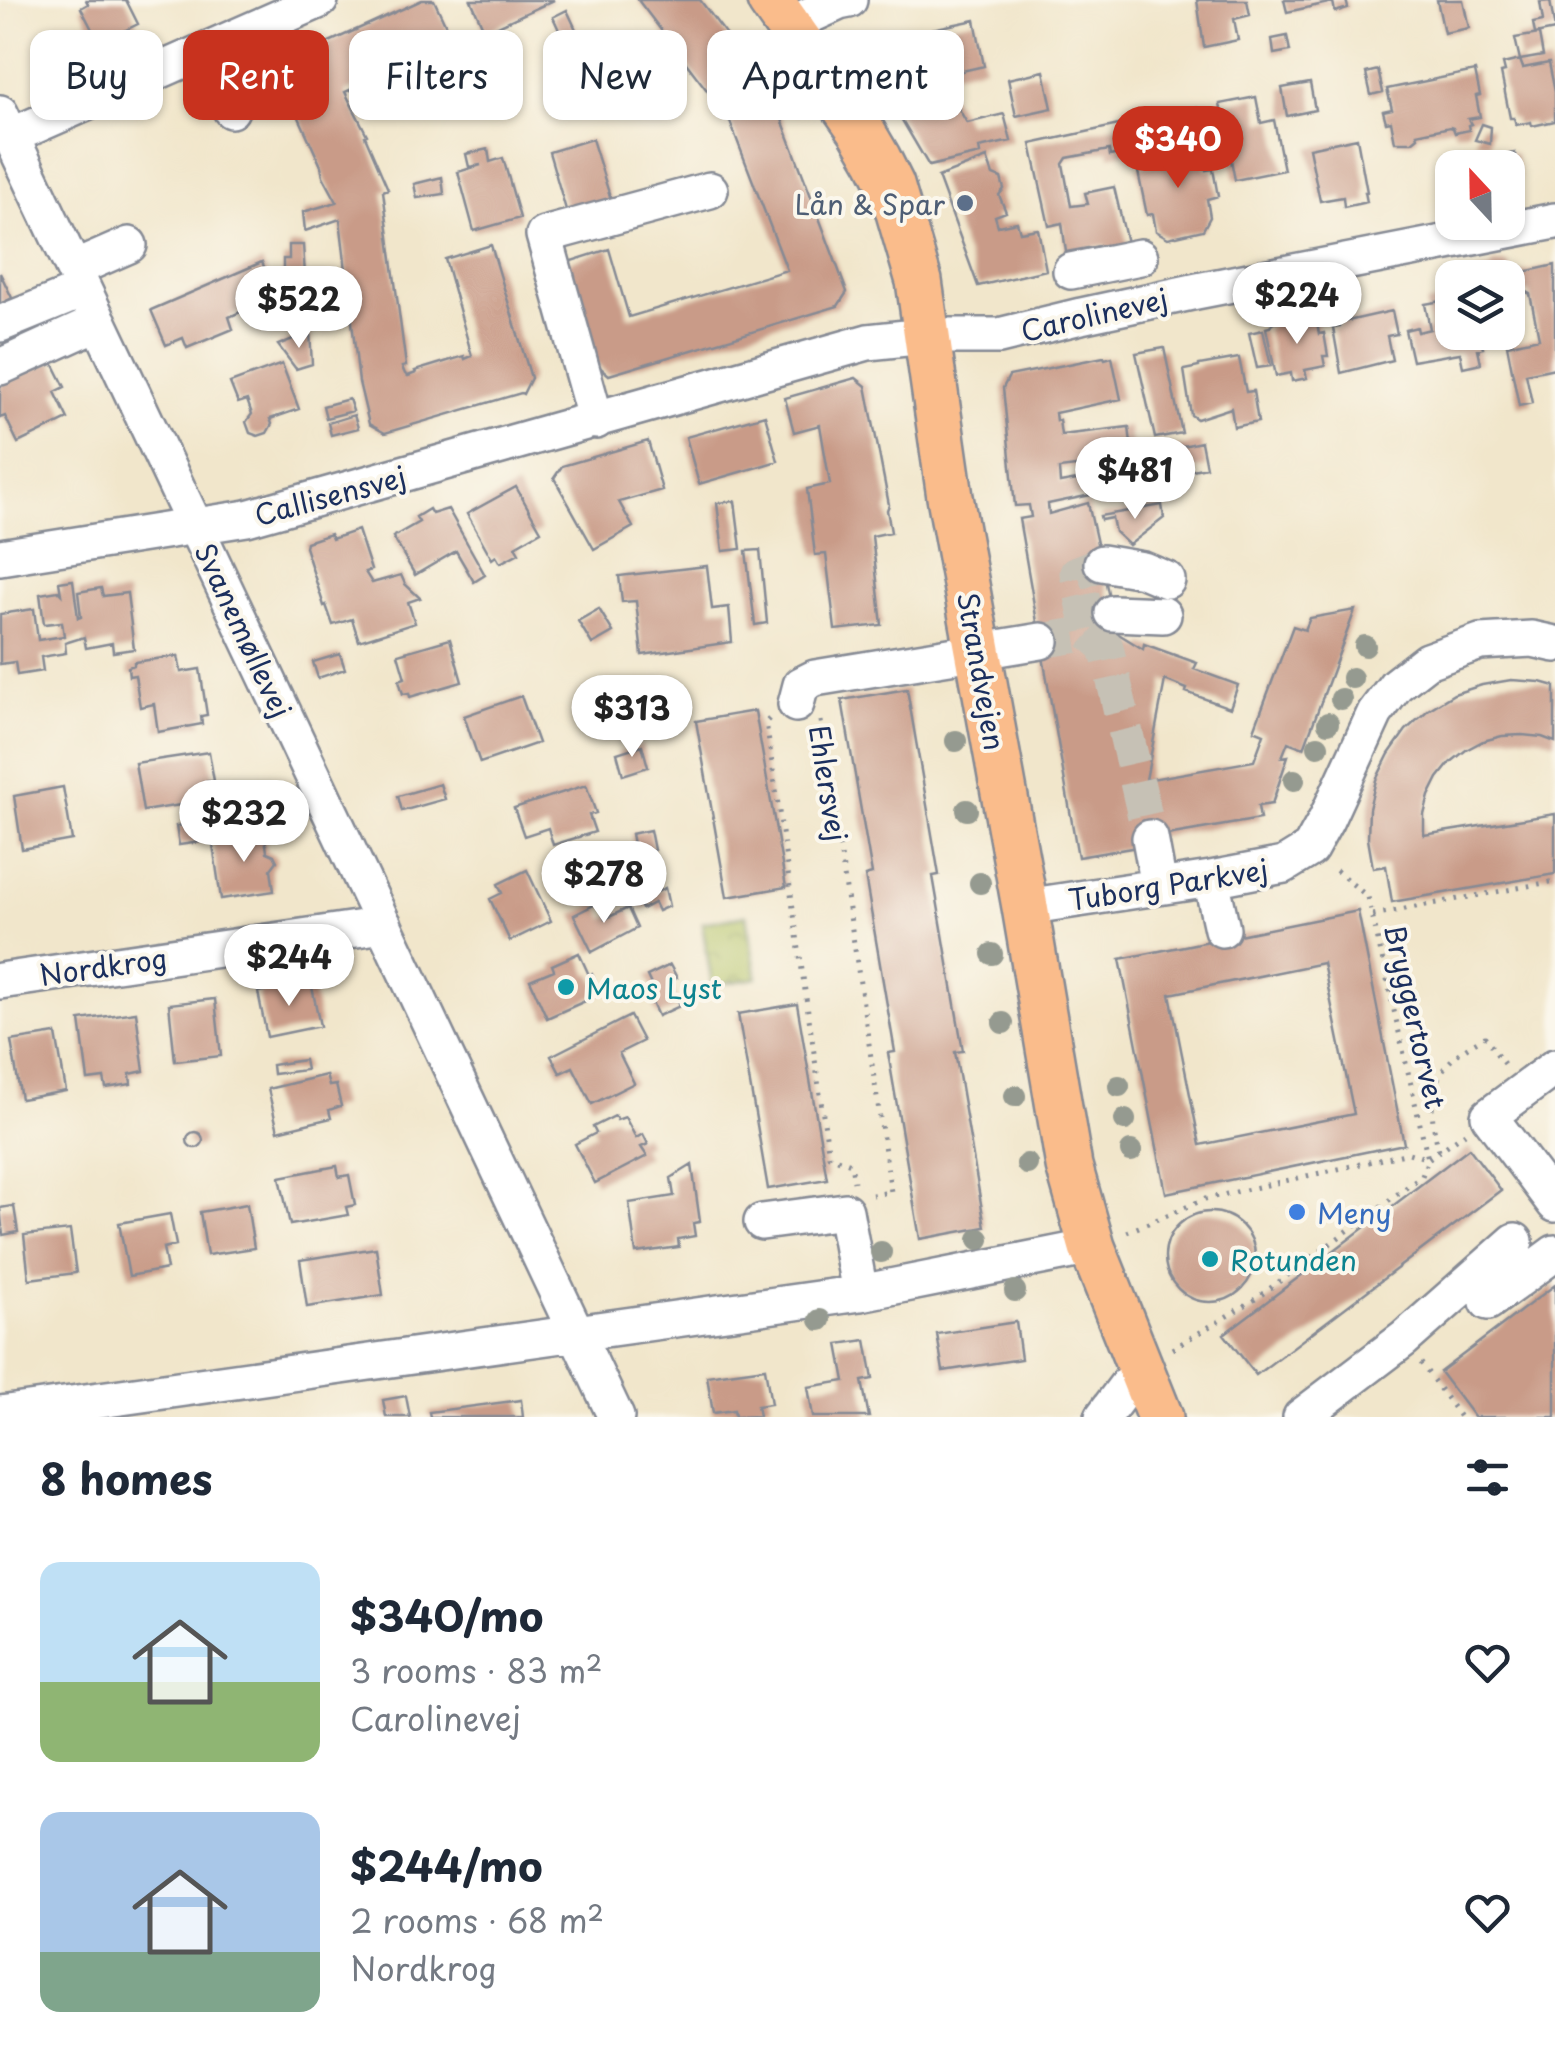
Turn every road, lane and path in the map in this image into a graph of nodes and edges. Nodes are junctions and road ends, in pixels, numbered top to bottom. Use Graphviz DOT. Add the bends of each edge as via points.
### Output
graph roads {
  1 [pos="320,0"];
  2 [pos="848,0"];
  3 [pos="779,12"];
  4 [pos="252,30"];
  5 [pos="183,59"];
  6 [pos="5,125"];
  7 [pos="710,190"];
  8 [pos="1555,220"];
  9 [pos="129,245"];
  10 [pos="1140,257"];
  11 [pos="1071,270"];
  12 [pos="78,280"];
  13 [pos="98,322"];
  14 [pos="0,324"];
  15 [pos="925,336"];
  16 [pos="0,368"];
  17 [pos="596,421"];
  18 [pos="196,527"];
  19 [pos="0,557"];
  20 [pos="1102,562"];
  21 [pos="1167,580"];
  22 [pos="1113,612"];
  23 [pos="1163,615"];
  24 [pos="1041,640"];
  25 [pos="1555,644"];
  26 [pos="978,652"];
  27 [pos="796,704"];
  28 [pos="1150,838"];
  29 [pos="1310,849"];
  30 [pos="1211,879"];
  31 [pos="1555,881"];
  32 [pos="1159,886"];
  33 [pos="1025,907"];
  34 [pos="1373,915"];
  35 [pos="384,926"];
  36 [pos="1222,929"];
  37 [pos="0,981"];
  38 [pos="1555,1067"];
  39 [pos="1524,1090"];
  40 [pos="1489,1116"];
  41 [pos="1438,1151"];
  42 [pos="1428,1159"];
  43 [pos="1555,1204"];
  44 [pos="762,1222"];
  45 [pos="1515,1241"];
  46 [pos="1092,1247"];
  47 [pos="1555,1253"];
  48 [pos="860,1293"];
  49 [pos="1488,1302"];
  50 [pos="577,1334"];
  51 [pos="1404,1339"];
  52 [pos="1139,1369"];
  53 [pos="0,1414"];
  54 [pos="616,1417"];
  55 [pos="1103,1417"];
  56 [pos="1160,1417"];
  57 [pos="1194,1417"];
  58 [pos="1301,1417"];
  59 [pos="1460,1417"];
  1 -- 4 [label="street"];
  2 -- 3 [label="street"];
  3 -- 15 [label="main road, Strandvejen" via="861,130 891,186 919,280"];
  5 -- 6 [label="street"];
  6 -- 12 [label="street, Svanemøllevej"];
  7 -- 17 [label="street" via="544,235"];
  8 -- 15 [label="street, Carolinevej" via="999,336"];
  9 -- 12 [label="street"];
  10 -- 11 [label="street"];
  12 -- 13 [label="street, Svanemøllevej"];
  12 -- 14 [label="street"];
  13 -- 16 [label="street"];
  13 -- 18 [label="street, Svanemøllevej"];
  15 -- 17 [label="street, Callisensvej" via="868,342"];
  15 -- 26 [label="main road, Strandvejen"];
  17 -- 18 [label="street, Callisensvej"];
  18 -- 19 [label="street, Callisensvej"];
  18 -- 35 [label="street, Svanemøllevej"];
  20 -- 21 [label="street"];
  22 -- 23 [label="street"];
  24 -- 26 [label="street"];
  25 -- 29 [label="street" via="1480,642 1428,661 1396,685 1375,713"];
  26 -- 27 [label="street" via="815,678 801,685"];
  26 -- 33 [label="main road, Strandvejen"];
  27 -- 27 [label="path, Ehlersvej" via="766,722 830,1156 850,1164 857,1198 890,1192 820,713"];
  28 -- 32 [label="street"];
  29 -- 30 [label="street, Tuborg Parkvej" via="1284,864"];
  29 -- 34 [label="path, Bryggertorvet" via="1368,897"];
  30 -- 32 [label="street, Tuborg Parkvej"];
  30 -- 36 [label="street"];
  31 -- 34 [label="path"];
  32 -- 33 [label="street, Tuborg Parkvej"];
  33 -- 46 [label="main road, Strandvejen" via="1069,1166"];
  34 -- 42 [label="path, Bryggertorvet"];
  35 -- 37 [label="street, Nordkrog"];
  35 -- 50 [label="street, Svanemøllevej"];
  38 -- 39 [label="street"];
  39 -- 40 [label="street"];
  39 -- 41 [label="path" via="1485,1037 1467,1046 1436,1082"];
  40 -- 41 [label="path"];
  40 -- 43 [label="street"];
  41 -- 42 [label="path"];
  42 -- 46 [label="path" via="1410,1153 1205,1199"];
  42 -- 52 [label="path" via="1422,1176 1254,1300"];
  44 -- 48 [label="street" via="845,1210"];
  45 -- 51 [label="street"];
  46 -- 48 [label="street"];
  46 -- 52 [label="main road, Strandvejen"];
  47 -- 49 [label="street"];
  48 -- 50 [label="street"];
  50 -- 53 [label="street"];
  50 -- 54 [label="street, Svanemøllevej"];
  51 -- 58 [label="street"];
  51 -- 59 [label="path"];
  52 -- 55 [label="street"];
  52 -- 56 [label="main road, Strandvejen"];
  52 -- 57 [label="main road, Strandvejen"];
}
